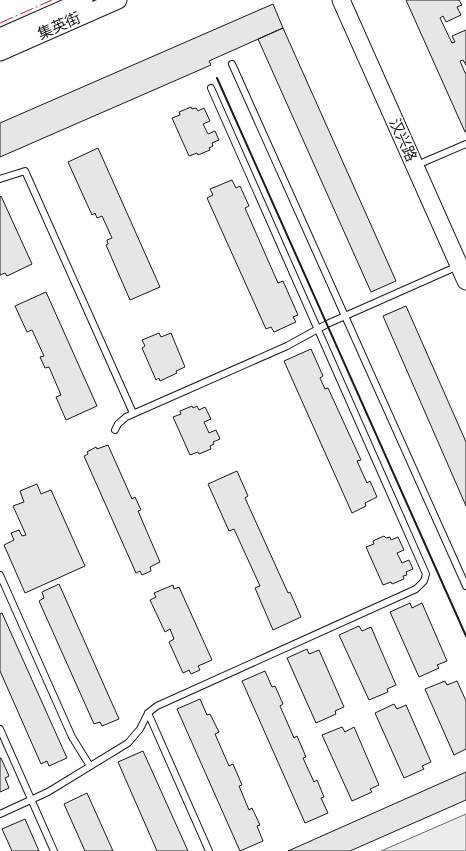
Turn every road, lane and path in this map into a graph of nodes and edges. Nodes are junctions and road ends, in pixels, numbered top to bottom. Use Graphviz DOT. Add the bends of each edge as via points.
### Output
graph roads {
  1 [pos="84,0"];
  2 [pos="118,0"];
  3 [pos="341,0"];
  4 [pos="352,0"];
  5 [pos="0,37"];
  6 [pos="0,52"];
  7 [pos="232,64"];
  8 [pos="211,88"];
  9 [pos="466,144"];
  10 [pos="424,162"];
  11 [pos="0,179"];
  12 [pos="462,260"];
  13 [pos="466,281"];
  14 [pos="345,316"];
  15 [pos="318,330"];
  16 [pos="133,413"];
  17 [pos="115,430"];
  18 [pos="0,575"];
  19 [pos="466,586"];
  20 [pos="148,714"];
  21 [pos="0,729"];
  22 [pos="90,766"];
  23 [pos="32,800"];
  24 [pos="0,814"];
  25 [pos="54,851"];
  26 [pos="209,851"];
  1 -- 5 [label="street, 集英街"];
  2 -- 6 [label="street, 集英街"];
  3 -- 12 [label="street, 汉兴路"];
  4 -- 10 [label="street, 汉兴路"];
  7 -- 14 [label="lane"];
  8 -- 15 [label="lane"];
  9 -- 10 [label="lane"];
  10 -- 12 [label="street, 汉兴路"];
  11 -- 16 [label="lane" via="25,171"];
  12 -- 13 [label="street, 汉兴路"];
  12 -- 14 [label="lane"];
  14 -- 15 [label="lane"];
  14 -- 19 [label="lane"];
  15 -- 16 [label="lane" via="288,346"];
  15 -- 20 [label="lane" via="426,574 424,581 416,589 157,706"];
  16 -- 17 [label="lane" via="118,424"];
  18 -- 22 [label="lane" via="72,737"];
  20 -- 22 [label="lane" via="128,743"];
  20 -- 26 [label="lane"];
  21 -- 23 [label="lane"];
  22 -- 23 [label="lane"];
  23 -- 24 [label="lane"];
  23 -- 25 [label="lane"];
}
